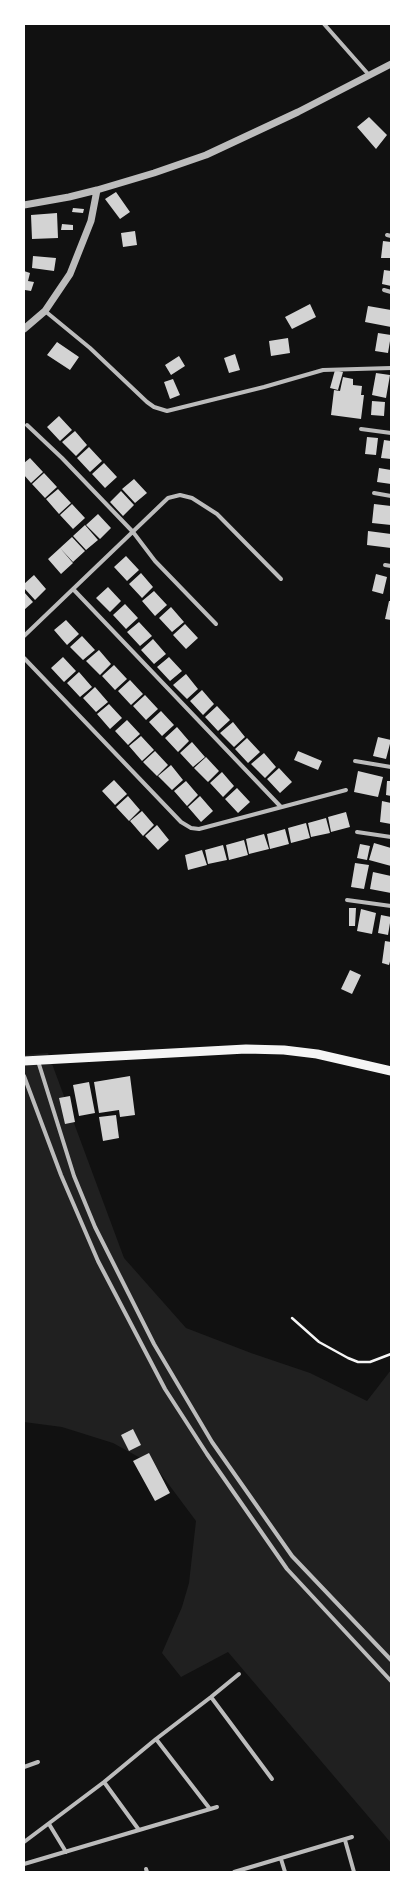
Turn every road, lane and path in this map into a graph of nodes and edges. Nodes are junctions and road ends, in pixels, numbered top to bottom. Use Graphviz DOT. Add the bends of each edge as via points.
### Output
graph roads {
  1 [pos="324,24"];
  2 [pos="391,64"];
  3 [pos="369,75"];
  4 [pos="97,190"];
  5 [pos="24,205"];
  6 [pos="384,290"];
  7 [pos="391,292"];
  8 [pos="45,311"];
  9 [pos="24,329"];
  10 [pos="391,368"];
  11 [pos="27,425"];
  12 [pos="361,429"];
  13 [pos="391,433"];
  14 [pos="374,493"];
  15 [pos="391,496"];
  16 [pos="133,532"];
  17 [pos="385,565"];
  18 [pos="391,566"];
  19 [pos="281,579"];
  20 [pos="73,589"];
  21 [pos="216,624"];
  22 [pos="24,636"];
  23 [pos="24,658"];
  24 [pos="355,761"];
  25 [pos="391,767"];
  26 [pos="346,790"];
  27 [pos="281,807"];
  28 [pos="357,832"];
  29 [pos="391,837"];
  30 [pos="347,900"];
  31 [pos="391,906"];
  32 [pos="38,1060"];
  33 [pos="24,1061"];
  34 [pos="391,1070"];
  35 [pos="24,1076"];
  36 [pos="292,1318"];
  37 [pos="391,1354"];
  38 [pos="391,1660"];
  39 [pos="239,1674"];
  40 [pos="391,1681"];
  41 [pos="212,1697"];
  42 [pos="156,1739"];
  43 [pos="38,1762"];
  44 [pos="24,1767"];
  45 [pos="272,1779"];
  46 [pos="104,1782"];
  47 [pos="217,1807"];
  48 [pos="210,1809"];
  49 [pos="49,1824"];
  50 [pos="139,1830"];
  51 [pos="352,1837"];
  52 [pos="345,1840"];
  53 [pos="24,1842"];
  54 [pos="66,1852"];
  55 [pos="281,1859"];
  56 [pos="24,1864"];
  57 [pos="234,1872"];
  58 [pos="285,1872"];
  59 [pos="354,1872"];
  1 -- 3 [label="street"];
  2 -- 3 [label="street"];
  3 -- 4 [label="street" via="206,155"];
  4 -- 5 [label="street"];
  4 -- 8 [label="street" via="91,221 70,274"];
  6 -- 7 [label="street"];
  8 -- 9 [label="street"];
  8 -- 10 [label="street" via="90,348 147,402 167,411 323,370"];
  11 -- 16 [label="street"];
  12 -- 13 [label="street"];
  14 -- 15 [label="street"];
  16 -- 19 [label="street" via="168,498 180,495 192,498 218,514"];
  16 -- 20 [label="street"];
  16 -- 21 [label="street" via="155,561"];
  17 -- 18 [label="street"];
  20 -- 22 [label="street"];
  20 -- 27 [label="street"];
  23 -- 27 [label="street" via="181,822 191,828 200,829"];
  24 -- 25 [label="street"];
  26 -- 27 [label="street"];
  28 -- 29 [label="street"];
  30 -- 31 [label="street"];
  32 -- 33 [label="main road"];
  32 -- 34 [label="main road" via="254,1049 317,1054"];
  32 -- 38 [label="street" via="59,1132 95,1227 162,1357 212,1442 292,1556"];
  35 -- 40 [label="street" via="61,1175 98,1260 165,1389 287,1570"];
  36 -- 37 [label="path" via="319,1342 358,1362 370,1362"];
  39 -- 41 [label="street"];
  41 -- 42 [label="street"];
  41 -- 45 [label="street"];
  42 -- 46 [label="street"];
  42 -- 48 [label="street"];
  43 -- 44 [label="street"];
  46 -- 49 [label="street"];
  46 -- 50 [label="street"];
  47 -- 48 [label="street"];
  48 -- 50 [label="street"];
  49 -- 53 [label="street"];
  49 -- 54 [label="street"];
  50 -- 54 [label="street"];
  51 -- 52 [label="street"];
  52 -- 55 [label="street"];
  52 -- 59 [label="street"];
  54 -- 56 [label="street"];
  55 -- 57 [label="street"];
  55 -- 58 [label="street"];
}
